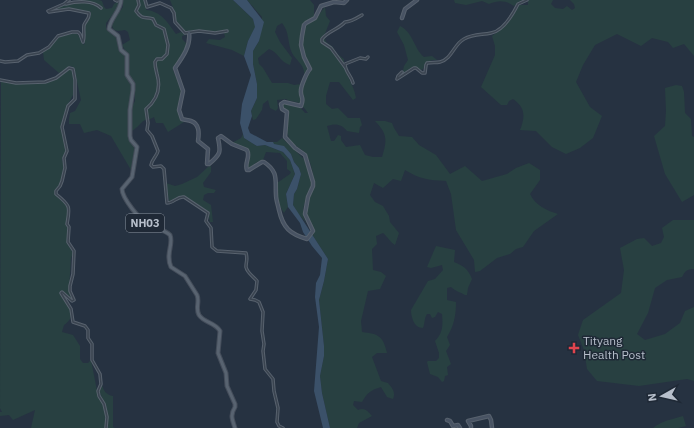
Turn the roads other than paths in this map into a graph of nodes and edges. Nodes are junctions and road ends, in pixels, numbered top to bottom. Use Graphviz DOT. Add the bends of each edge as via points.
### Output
graph roads {
  1 [pos="69,0"];
  2 [pos="115,0"];
  3 [pos="118,0"];
  4 [pos="121,0"];
  5 [pos="138,0"];
  6 [pos="145,0"];
  7 [pos="347,0"];
  8 [pos="417,0"];
  9 [pos="528,0"];
  10 [pos="64,4"];
  11 [pos="101,8"];
  12 [pos="362,15"];
  13 [pos="402,18"];
  14 [pos="227,31"];
  15 [pos="189,33"];
  16 [pos="368,57"];
  17 [pos="0,61"];
  18 [pos="345,68"];
  19 [pos="402,72"];
  20 [pos="0,80"];
  21 [pos="353,83"];
  22 [pos="447,420"];
  23 [pos="106,428"];
  24 [pos="235,428"];
  25 [pos="283,428"];
  26 [pos="460,428"];
  27 [pos="470,428"];
  28 [pos="492,428"];
  1 -- 10 [label="street"];
  2 -- 3 [label="street"];
  4 -- 24 [label="main road, NH03" via="109,29 118,36 121,50 127,55 127,75 133,84 130,136 137,147 132,177 121,192 143,221 170,235 171,267 185,276 197,295 197,310 200,315 220,331 218,353 235,407 231,413"];
  5 -- 25 [label="street" via="137,13 144,18 153,19 156,25 164,29 168,45 167,54 155,62 158,91 145,112 147,130 158,151 151,165 164,169 167,203 184,197 208,213 206,221 211,228 212,247 219,251 246,253 248,272 257,281 256,290 250,299 259,302 264,312 262,331 265,369 273,379 278,408 277,422"];
  6 -- 15 [label="street" via="147,7 160,3 171,8 175,22 182,31"];
  7 -- 15 [label="street" via="344,3 334,2 321,6 315,18 304,25 301,44 310,69 306,73 301,90 303,100 300,106 287,102 282,104 282,108 287,112 285,137 305,155 313,182 304,214 313,231 307,239 292,234 284,224 276,196 275,174 268,164 262,162 247,170 247,150 221,136 218,138 220,152 210,164 207,164 208,149 198,141 199,131 196,125 182,119 178,110 183,91 175,68 185,53"];
  8 -- 13 [label="street" via="405,9"];
  9 -- 19 [label="street" via="518,4 515,11 494,33 469,36 462,40 454,52 442,61 427,63 425,73 414,68 397,79"];
  10 -- 11 [label="street" via="90,2"];
  10 -- 17 [label="street" via="48,11 74,9 89,13 84,26 83,42 78,32 72,32 58,36 49,47 39,53 18,60"];
  12 -- 18 [label="street" via="352,22 345,22 336,27 322,39"];
  14 -- 15 [label="street"];
  16 -- 18 [label="street" via="347,63"];
  18 -- 21 [label="street"];
  20 -- 23 [label="street" via="16,83 46,82 68,68 74,70 75,99 68,106 62,127 67,151 64,158 65,168 56,191 69,209 68,242 74,251 70,291 74,300 72,301 65,293 62,292 62,295 70,306 73,322 85,326 88,330 88,338 92,344 92,360 100,374 101,384 98,391 105,408"];
  22 -- 26 [label="street"];
  27 -- 28 [label="street" via="468,421 489,416"];
}
